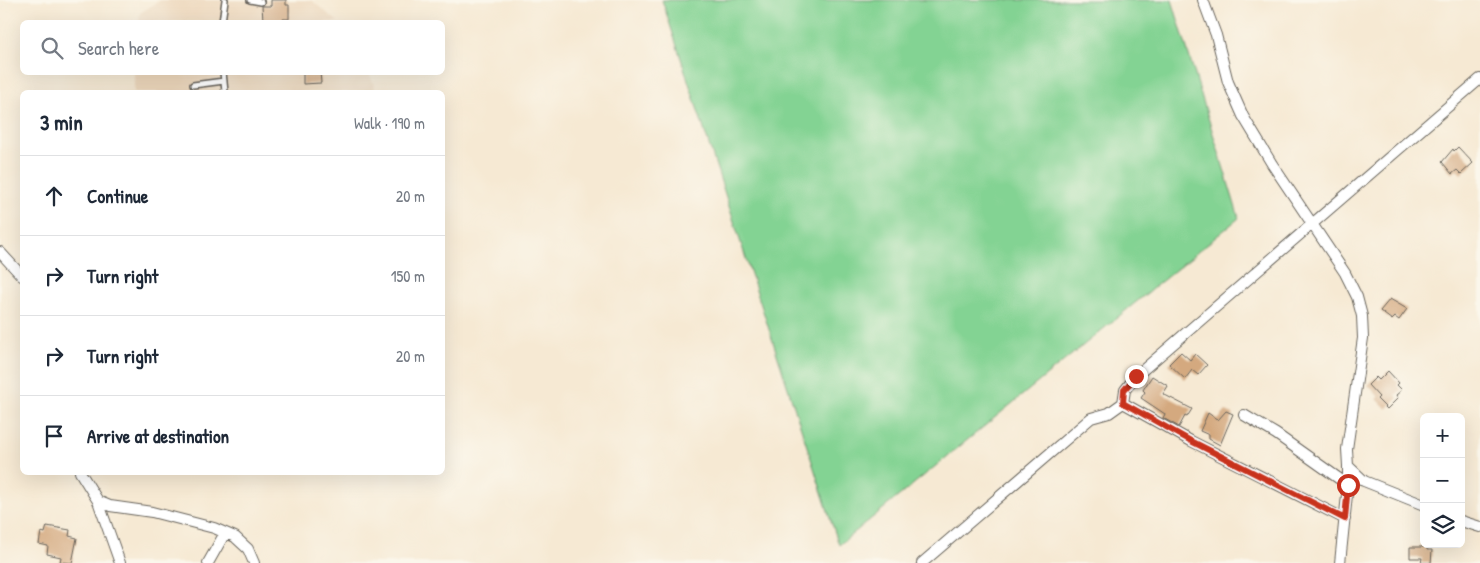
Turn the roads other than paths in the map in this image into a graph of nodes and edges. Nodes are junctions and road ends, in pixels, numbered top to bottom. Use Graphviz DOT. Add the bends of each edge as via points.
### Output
graph roads {
  1 [pos="226,0"];
  2 [pos="250,0"];
  3 [pos="1203,0"];
  4 [pos="261,2"];
  5 [pos="222,20"];
  6 [pos="224,75"];
  7 [pos="1480,80"];
  8 [pos="224,81"];
  9 [pos="193,86"];
  10 [pos="225,90"];
  11 [pos="1313,225"];
  12 [pos="0,252"];
  13 [pos="20,274"];
  14 [pos="1123,403"];
  15 [pos="1244,415"];
  16 [pos="1348,466"];
  17 [pos="82,475"];
  18 [pos="1348,485"];
  19 [pos="98,501"];
  20 [pos="1420,503"];
  21 [pos="1345,519"];
  22 [pos="1465,522"];
  23 [pos="1480,527"];
  24 [pos="225,533"];
  25 [pos="120,563"];
  26 [pos="208,563"];
  27 [pos="254,563"];
  28 [pos="922,563"];
  29 [pos="1340,563"];
  1 -- 5 [label="lane"];
  2 -- 4 [label="lane"];
  3 -- 11 [label="street" via="1228,82 1243,116"];
  6 -- 8 [label="lane"];
  7 -- 11 [label="street"];
  8 -- 9 [label="lane"];
  8 -- 10 [label="lane"];
  11 -- 14 [label="street" via="1136,376 1124,390"];
  11 -- 16 [label="street" via="1345,273 1362,316 1363,338 1347,449"];
  12 -- 13 [label="street"];
  14 -- 21 [label="street"];
  14 -- 28 [label="street" via="1109,413 1091,418"];
  15 -- 18 [label="street"];
  16 -- 18 [label="street"];
  16 -- 20 [label="street" via="1364,481"];
  17 -- 19 [label="street"];
  18 -- 21 [label="street"];
  19 -- 24 [label="street" via="110,506 152,512"];
  19 -- 25 [label="street"];
  21 -- 29 [label="street"];
  22 -- 23 [label="street"];
  24 -- 26 [label="street"];
  24 -- 27 [label="street" via="248,549"];
}
